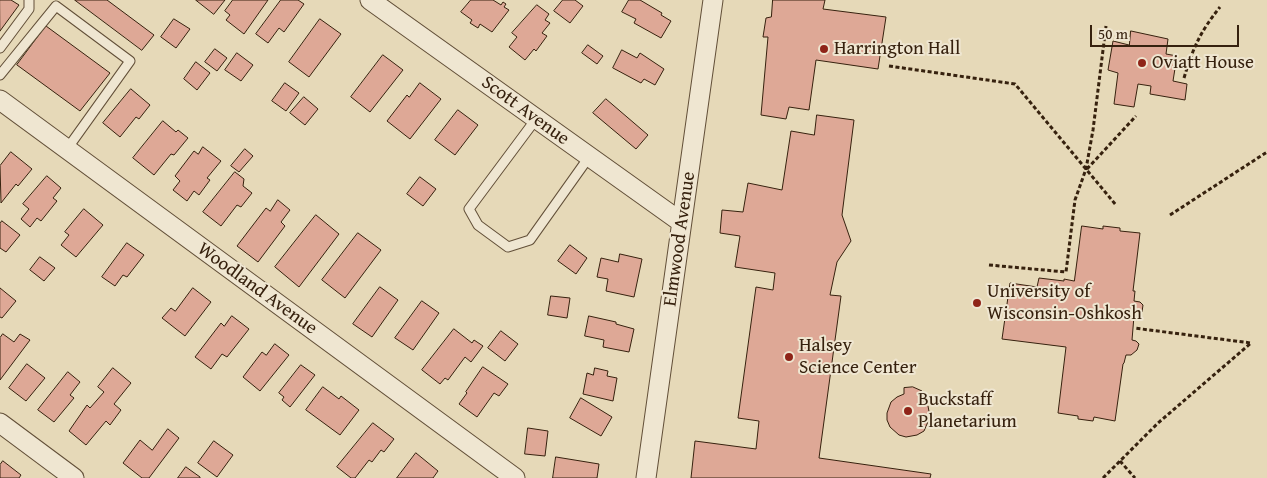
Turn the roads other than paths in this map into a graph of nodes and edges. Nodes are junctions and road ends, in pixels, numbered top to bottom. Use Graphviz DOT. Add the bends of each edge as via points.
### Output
graph roads {
  1 [pos="29,0"];
  2 [pos="370,0"];
  3 [pos="713,0"];
  4 [pos="0,48"];
  5 [pos="0,75"];
  6 [pos="0,100"];
  7 [pos="536,119"];
  8 [pos="67,149"];
  9 [pos="588,157"];
  10 [pos="681,222"];
  11 [pos="0,423"];
  12 [pos="74,478"];
  13 [pos="515,478"];
  14 [pos="646,478"];
  1 -- 4 [label="lane" via="29,9"];
  2 -- 7 [label="street, Scott Avenue"];
  3 -- 10 [label="street, Elmwood Avenue"];
  5 -- 8 [label="lane" via="56,6 130,61"];
  6 -- 8 [label="street, Woodland Avenue"];
  7 -- 9 [label="street, Scott Avenue"];
  7 -- 9 [label="lane" via="469,210 478,225 508,247 530,240"];
  8 -- 13 [label="street, Woodland Avenue"];
  9 -- 10 [label="street, Scott Avenue"];
  10 -- 14 [label="street, Elmwood Avenue"];
  11 -- 12 [label="street"];
}
